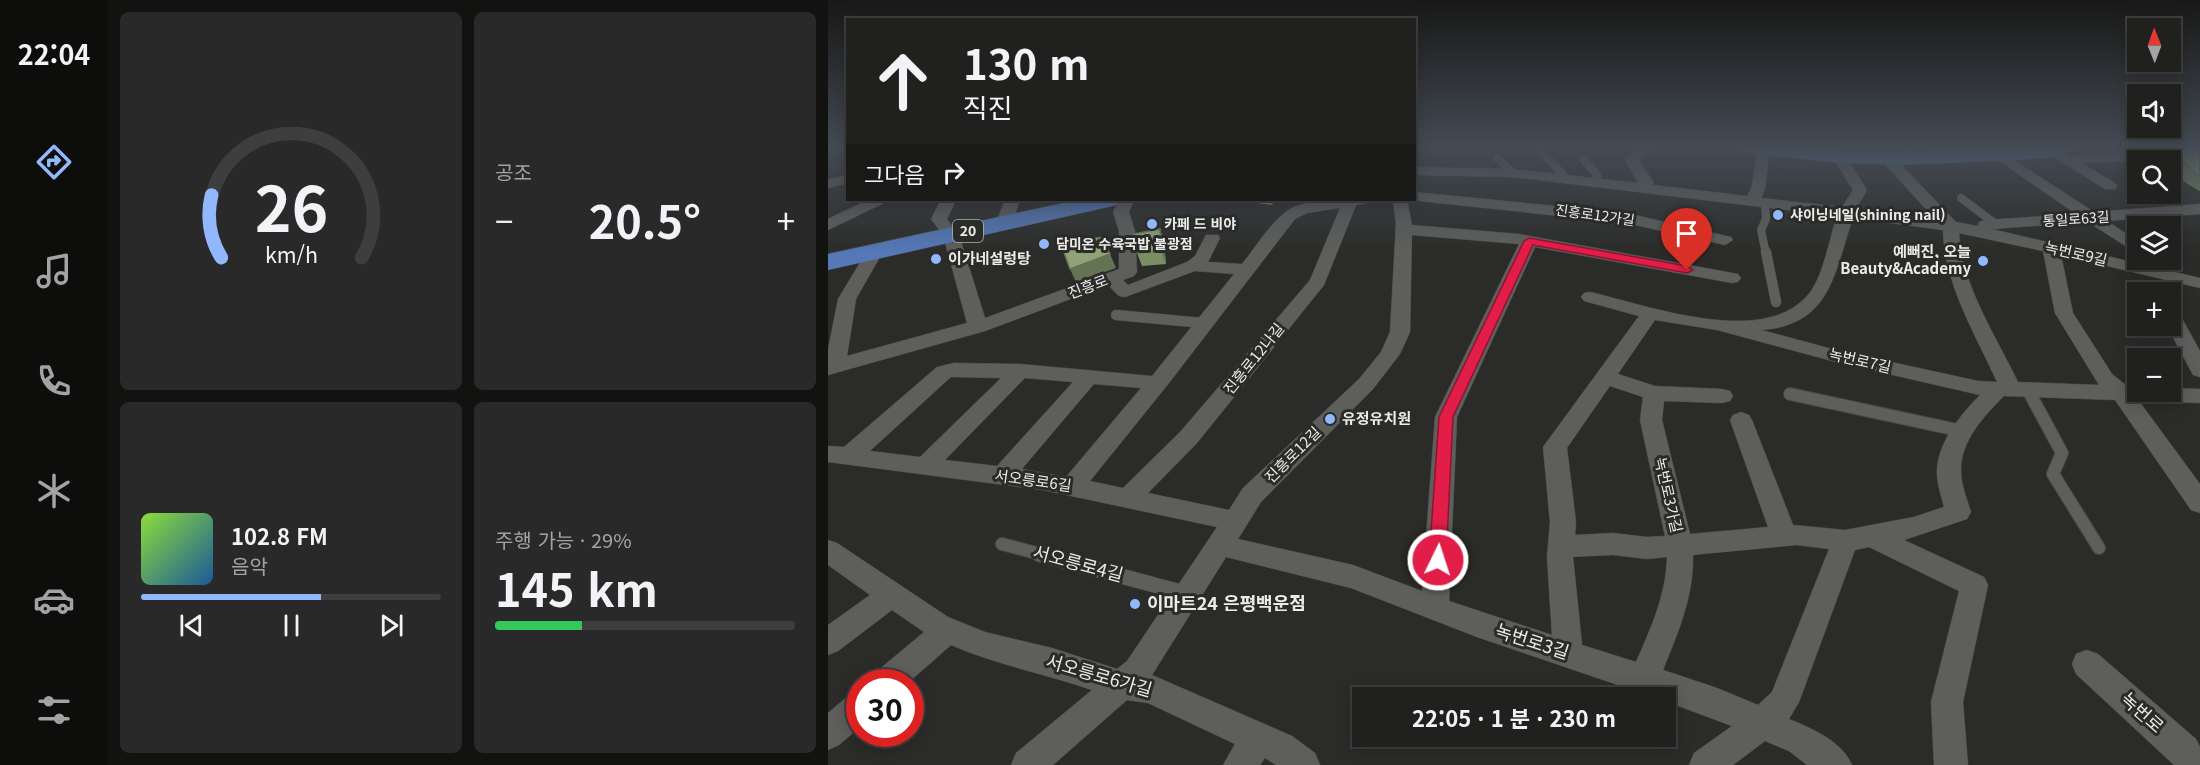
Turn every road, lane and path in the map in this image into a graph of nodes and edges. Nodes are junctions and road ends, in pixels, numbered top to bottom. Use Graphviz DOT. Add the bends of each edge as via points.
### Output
graph roads {
  1 [pos="1547,182"];
  2 [pos="1585,182"];
  3 [pos="1646,182"];
  4 [pos="1757,182"];
  5 [pos="1855,182"];
  6 [pos="1920,182"];
  7 [pos="2039,182"];
  8 [pos="2104,182"];
  9 [pos="1594,183"];
  10 [pos="2110,186"];
  11 [pos="1645,189"];
  12 [pos="1416,197"];
  13 [pos="1961,198"];
  14 [pos="877,201"];
  15 [pos="948,201"];
  16 [pos="1098,201"];
  17 [pos="1126,201"];
  18 [pos="1350,201"];
  19 [pos="1355,201"];
  20 [pos="1400,201"];
  21 [pos="1759,202"];
  22 [pos="1078,203"];
  23 [pos="2200,209"];
  24 [pos="1008,211"];
  25 [pos="1846,212"];
  26 [pos="2091,218"];
  27 [pos="828,225"];
  28 [pos="1997,225"];
  29 [pos="1527,226"];
  30 [pos="1951,226"];
  31 [pos="1404,229"];
  32 [pos="951,235"];
  33 [pos="1212,238"];
  34 [pos="1725,240"];
  35 [pos="2127,242"];
  36 [pos="2051,248"];
  37 [pos="876,250"];
  38 [pos="828,262"];
  39 [pos="2127,262"];
  40 [pos="1193,266"];
  41 [pos="1247,270"];
  42 [pos="2160,270"];
  43 [pos="1111,278"];
  44 [pos="1732,278"];
  45 [pos="2200,283"];
  46 [pos="1590,297"];
  47 [pos="1776,302"];
  48 [pos="1116,315"];
  49 [pos="1649,315"];
  50 [pos="1203,323"];
  51 [pos="1724,326"];
  52 [pos="978,327"];
  53 [pos="2181,334"];
  54 [pos="831,368"];
  55 [pos="2200,370"];
  56 [pos="1020,371"];
  57 [pos="1089,377"];
  58 [pos="1605,377"];
  59 [pos="1157,383"];
  60 [pos="2012,390"];
  61 [pos="1654,393"];
  62 [pos="2121,393"];
  63 [pos="1790,394"];
  64 [pos="1722,396"];
  65 [pos="2200,396"];
  66 [pos="1741,420"];
  67 [pos="1962,431"];
  68 [pos="839,455"];
  69 [pos="926,465"];
  70 [pos="1002,476"];
  71 [pos="1072,486"];
  72 [pos="1128,498"];
  73 [pos="2200,503"];
  74 [pos="1235,520"];
  75 [pos="1784,536"];
  76 [pos="1858,539"];
  77 [pos="1002,544"];
  78 [pos="1220,545"];
  79 [pos="1680,545"];
  80 [pos="1561,547"];
  81 [pos="2099,548"];
  82 [pos="828,551"];
  83 [pos="892,594"];
  84 [pos="1188,594"];
  85 [pos="1435,608"];
  86 [pos="948,630"];
  87 [pos="828,642"];
  88 [pos="1568,654"];
  89 [pos="2087,663"];
  90 [pos="902,669"];
  91 [pos="1644,679"];
  92 [pos="1121,686"];
  93 [pos="846,718"];
  94 [pos="1763,723"];
  95 [pos="828,734"];
  96 [pos="1259,738"];
  97 [pos="1028,765"];
  98 [pos="1240,765"];
  99 [pos="1303,765"];
  100 [pos="1706,765"];
  101 [pos="1835,765"];
  102 [pos="1951,765"];
  103 [pos="2192,765"];
  1 -- 29 [label="street, 진흥로12가길"];
  2 -- 9 [label="street"];
  3 -- 11 [label="street"];
  4 -- 21 [label="street"];
  5 -- 25 [label="street" via="1860,190"];
  6 -- 30 [label="street"];
  7 -- 26 [label="street"];
  8 -- 10 [label="street"];
  9 -- 11 [label="street"];
  11 -- 21 [label="street"];
  12 -- 29 [label="street"];
  13 -- 28 [label="lane"];
  14 -- 27 [label="street"];
  15 -- 32 [label="street" via="939,219"];
  16 -- 22 [label="main road, 20"];
  17 -- 43 [label="street, 진흥로" via="1121,212 1127,231 1128,272"];
  18 -- 41 [label="street, 진흥로12나길" via="1295,211"];
  19 -- 72 [label="street, 진흥로12나길" via="1318,280 1189,437"];
  20 -- 31 [label="street, 진흥로12길"];
  21 -- 25 [label="street"];
  21 -- 47 [label="lane" via="1766,219 1761,230"];
  22 -- 24 [label="main road, 20"];
  23 -- 26 [label="street, 통일로63길"];
  24 -- 32 [label="main road, 20"];
  25 -- 30 [label="street"];
  25 -- 51 [label="street" via="1826,275 1805,308 1796,316 1767,324"];
  26 -- 28 [label="street, 통일로63길"];
  26 -- 35 [label="street"];
  28 -- 30 [label="street, 통일로63길"];
  29 -- 31 [label="street"];
  29 -- 34 [label="street, 진흥로12가길" via="1626,218"];
  29 -- 44 [label="street"];
  29 -- 85 [label="street" via="1509,284 1446,417"];
  30 -- 36 [label="street, 녹번로9길"];
  30 -- 60 [label="street" via="1951,242 1965,296"];
  31 -- 74 [label="street, 진흥로12길" via="1400,332 1390,354 1366,384 1252,495"];
  32 -- 37 [label="main road, 20"];
  32 -- 52 [label="street"];
  33 -- 40 [label="street" via="1202,259"];
  36 -- 39 [label="street, 녹번로9길"];
  36 -- 62 [label="street" via="2064,313 2104,379"];
  37 -- 38 [label="main road, 20"];
  37 -- 54 [label="street, 진흥로" via="847,299"];
  40 -- 41 [label="street"];
  40 -- 43 [label="street" via="1125,292"];
  41 -- 50 [label="street, 진흥로12나길"];
  42 -- 45 [label="street, 녹번로9길"];
  43 -- 52 [label="street, 진흥로"];
  46 -- 49 [label="street"];
  48 -- 50 [label="lane"];
  49 -- 51 [label="street"];
  49 -- 58 [label="street"];
  50 -- 59 [label="street, 진흥로12나길"];
  51 -- 60 [label="street, 녹번로7길" via="1978,388"];
  52 -- 54 [label="street, 진흥로"];
  53 -- 55 [label="street"];
  56 -- 57 [label="street"];
  56 -- 68 [label="street" via="944,372"];
  56 -- 69 [label="street"];
  57 -- 59 [label="street"];
  57 -- 70 [label="street"];
  58 -- 61 [label="street"];
  58 -- 80 [label="street" via="1555,447 1563,522"];
  59 -- 71 [label="street, 진흥로12나길"];
  60 -- 62 [label="street, 녹번로7길"];
  60 -- 67 [label="street" via="1982,404"];
  60 -- 81 [label="lane" via="2062,453 2053,474"];
  61 -- 64 [label="street"];
  61 -- 79 [label="street, 녹번로3가길" via="1651,420"];
  62 -- 65 [label="street, 녹번로7길"];
  62 -- 73 [label="street"];
  63 -- 67 [label="lane"];
  66 -- 75 [label="street"];
  67 -- 76 [label="street" via="1949,468 1958,513"];
  68 -- 69 [label="street, 서오릉로6길"];
  69 -- 70 [label="street, 서오릉로6길"];
  70 -- 71 [label="street, 서오릉로6길"];
  71 -- 72 [label="street, 서오릉로6길"];
  72 -- 74 [label="street, 서오릉로6길"];
  74 -- 78 [label="street"];
  75 -- 76 [label="street"];
  75 -- 79 [label="street"];
  76 -- 94 [label="street" via="1783,702"];
  76 -- 102 [label="street" via="1974,585 1947,702"];
  77 -- 84 [label="lane, 서오릉로4길"];
  78 -- 84 [label="street"];
  78 -- 85 [label="street, 녹번로3길" via="1353,577"];
  79 -- 80 [label="street, 녹번로3가길"];
  79 -- 91 [label="street" via="1680,570 1671,615"];
  80 -- 88 [label="street"];
  82 -- 83 [label="street, 서오릉로6가길"];
  83 -- 86 [label="street, 서오릉로6가길"];
  83 -- 87 [label="street"];
  84 -- 92 [label="street" via="1138,671"];
  85 -- 88 [label="street, 녹번로3길"];
  86 -- 90 [label="street"];
  86 -- 92 [label="street, 서오릉로6가길" via="983,645 1052,662"];
  88 -- 91 [label="street, 녹번로3길"];
  89 -- 103 [label="street, 녹번로" via="2184,751"];
  91 -- 94 [label="street, 녹번로3길"];
  92 -- 96 [label="street, 서오릉로6가길" via="1150,689"];
  92 -- 97 [label="street"];
  93 -- 95 [label="street"];
  94 -- 100 [label="street"];
  94 -- 101 [label="street, 녹번로3길" via="1800,740"];
  96 -- 98 [label="street"];
  96 -- 99 [label="street, 서오릉로6가길"];
}
